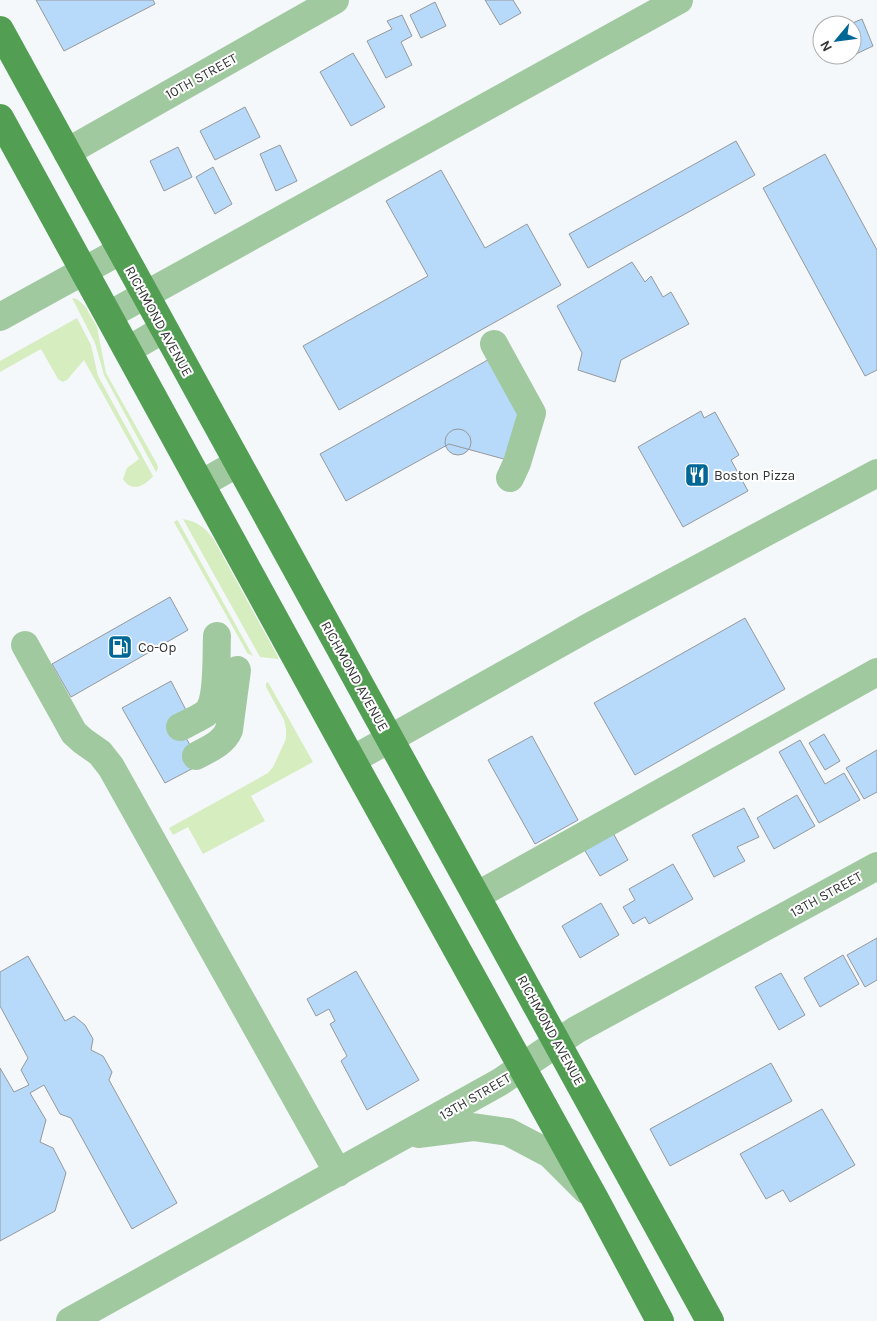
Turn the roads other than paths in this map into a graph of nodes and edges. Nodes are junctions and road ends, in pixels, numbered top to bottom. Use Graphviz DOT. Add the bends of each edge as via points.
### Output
graph roads {
  1 [pos="336,0"];
  2 [pos="679,0"];
  3 [pos="0,30"];
  4 [pos="0,118"];
  5 [pos="67,152"];
  6 [pos="120,251"];
  7 [pos="84,270"];
  8 [pos="145,294"];
  9 [pos="109,315"];
  10 [pos="0,317"];
  11 [pos="164,329"];
  12 [pos="494,344"];
  13 [pos="128,350"];
  14 [pos="238,463"];
  15 [pos="877,473"];
  16 [pos="510,478"];
  17 [pos="201,484"];
  18 [pos="218,636"];
  19 [pos="25,644"];
  20 [pos="237,670"];
  21 [pos="877,672"];
  22 [pos="180,728"];
  23 [pos="390,739"];
  24 [pos="196,756"];
  25 [pos="352,760"];
  26 [pos="877,866"];
  27 [pos="476,896"];
  28 [pos="557,1043"];
  29 [pos="522,1067"];
  30 [pos="404,1136"];
  31 [pos="338,1173"];
  32 [pos="595,1198"];
  33 [pos="70,1321"];
  34 [pos="660,1321"];
  35 [pos="710,1321"];
  1 -- 5 [label="street, 10TH STREET"];
  2 -- 8 [label="street"];
  3 -- 5 [label="main road, RICHMOND AVENUE"];
  4 -- 7 [label="main road"];
  5 -- 6 [label="main road, RICHMOND AVENUE"];
  6 -- 7 [label="street"];
  6 -- 8 [label="main road, RICHMOND AVENUE"];
  7 -- 9 [label="main road"];
  7 -- 10 [label="street"];
  8 -- 9 [label="street"];
  8 -- 11 [label="main road, RICHMOND AVENUE"];
  9 -- 13 [label="main road"];
  11 -- 13 [label="street"];
  11 -- 14 [label="main road, RICHMOND AVENUE"];
  12 -- 16 [label="street" via="532,413"];
  13 -- 17 [label="main road"];
  14 -- 17 [label="street"];
  14 -- 23 [label="main road, RICHMOND AVENUE"];
  15 -- 23 [label="street"];
  17 -- 25 [label="main road"];
  18 -- 22 [label="street" via="212,703 205,714"];
  19 -- 31 [label="street" via="74,733 100,753 111,767"];
  20 -- 24 [label="street" via="226,737"];
  21 -- 27 [label="street"];
  23 -- 25 [label="street"];
  23 -- 27 [label="main road, RICHMOND AVENUE"];
  25 -- 29 [label="main road"];
  26 -- 28 [label="street, 13TH STREET"];
  27 -- 28 [label="main road, RICHMOND AVENUE"];
  28 -- 29 [label="street, 13TH STREET"];
  28 -- 35 [label="main road, RICHMOND AVENUE"];
  29 -- 30 [label="street, 13TH STREET"];
  29 -- 32 [label="main road"];
  30 -- 31 [label="street, 13TH STREET"];
  30 -- 32 [label="street" via="473,1127 508,1132 550,1154"];
  31 -- 33 [label="street, 13TH STREET"];
  32 -- 34 [label="main road"];
}
